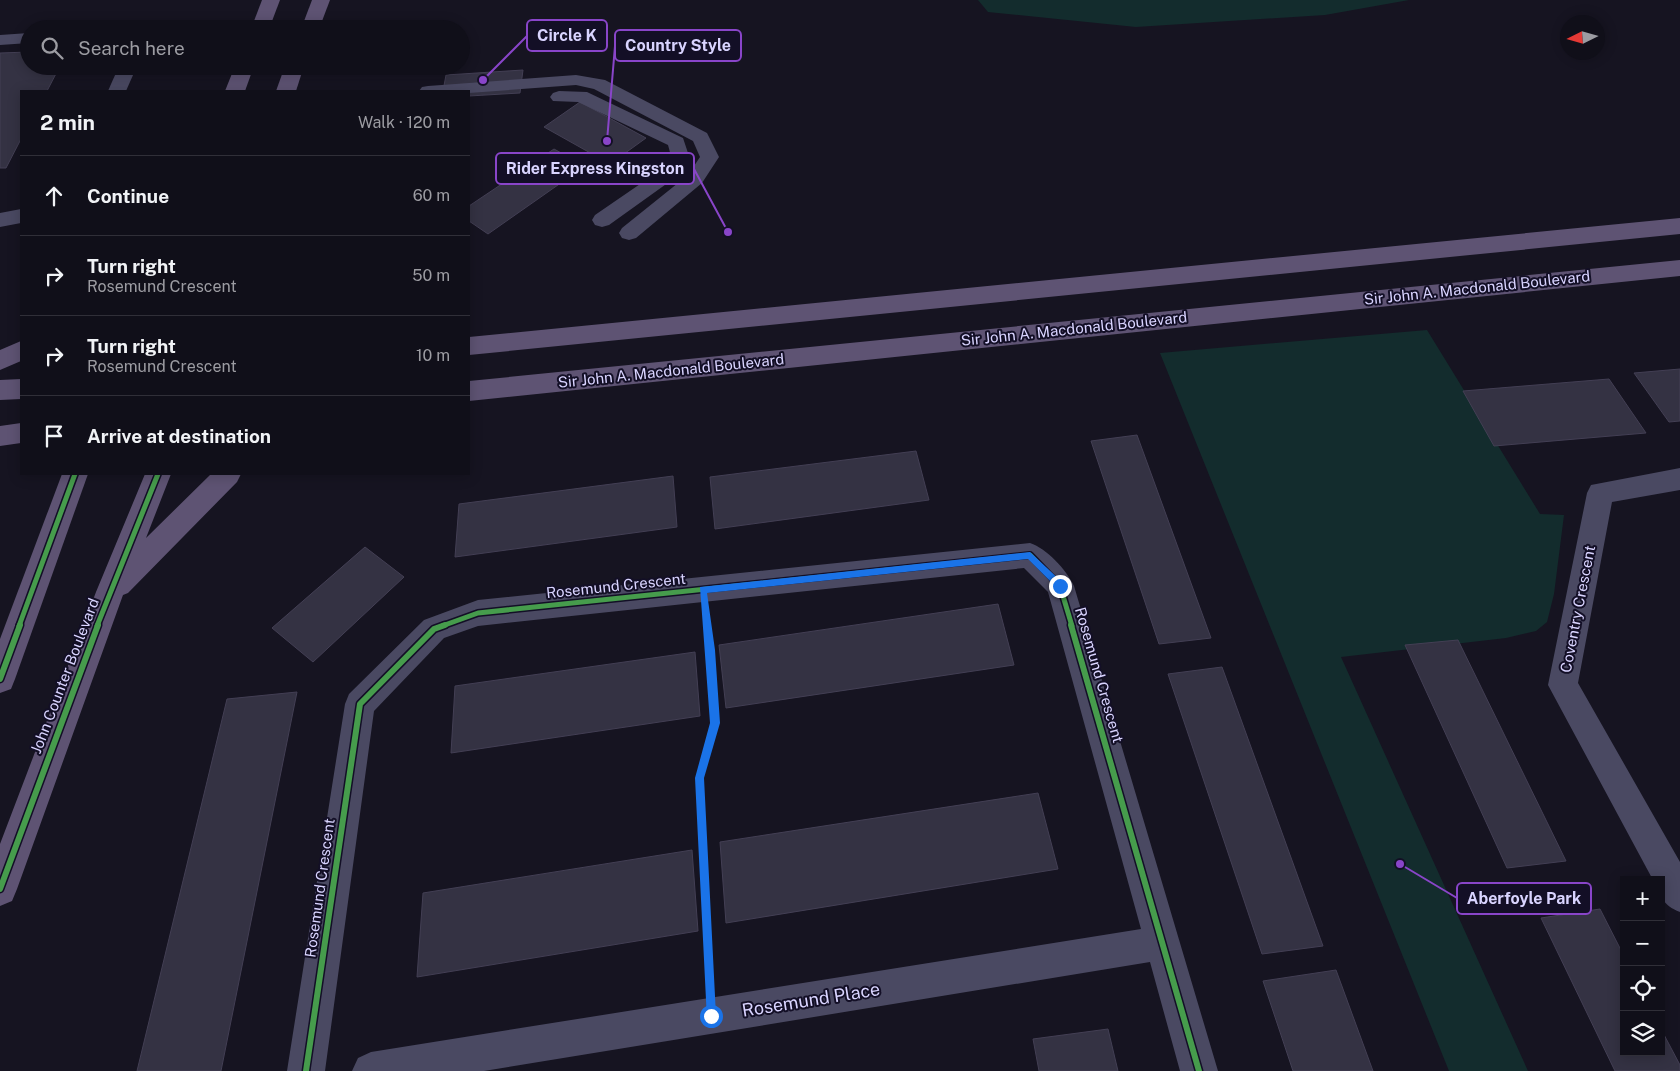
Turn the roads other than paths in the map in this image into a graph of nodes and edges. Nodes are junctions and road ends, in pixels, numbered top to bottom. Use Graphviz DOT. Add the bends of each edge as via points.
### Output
graph roads {
  1 [pos="271,0"];
  2 [pos="321,0"];
  3 [pos="263,20"];
  4 [pos="313,20"];
  5 [pos="20,39"];
  6 [pos="0,40"];
  7 [pos="124,75"];
  8 [pos="241,75"];
  9 [pos="292,75"];
  10 [pos="117,90"];
  11 [pos="235,90"];
  12 [pos="286,90"];
  13 [pos="441,90"];
  14 [pos="470,103"];
  15 [pos="20,216"];
  16 [pos="0,220"];
  17 [pos="602,220"];
  18 [pos="1680,226"];
  19 [pos="629,233"];
  20 [pos="1680,268"];
  21 [pos="470,346"];
  22 [pos="20,351"];
  23 [pos="0,361"];
  24 [pos="20,389"];
  25 [pos="0,390"];
  26 [pos="470,391"];
  27 [pos="20,433"];
  28 [pos="0,436"];
  29 [pos="75,475"];
  30 [pos="158,475"];
  31 [pos="227,475"];
  32 [pos="1680,480"];
  33 [pos="110,592"];
  34 [pos="0,679"];
  35 [pos="0,889"];
  36 [pos="1680,895"];
  37 [pos="1162,944"];
  38 [pos="306,1071"];
  39 [pos="371,1071"];
  40 [pos="1199,1071"];
  1 -- 3 [label="main road"];
  2 -- 4 [label="main road"];
  5 -- 6 [label="lane"];
  7 -- 10 [label="lane"];
  8 -- 11 [label="main road"];
  9 -- 12 [label="main road"];
  13 -- 19 [label="lane" via="576,80 599,84 700,137 710,157 695,180"];
  14 -- 17 [label="lane" via="581,96 676,142 680,156 669,173"];
  15 -- 16 [label="lane"];
  18 -- 21 [label="main road"];
  20 -- 26 [label="main road, Sir John A. Macdonald Boulevard"];
  22 -- 23 [label="main road"];
  24 -- 25 [label="main road"];
  27 -- 28 [label="main road"];
  29 -- 34 [label="main road"];
  30 -- 33 [label="main road, John Counter Boulevard"];
  31 -- 33 [label="main road"];
  32 -- 36 [label="street, Coventry Crescent" via="1600,493 1562,685"];
  33 -- 35 [label="main road, John Counter Boulevard"];
  37 -- 38 [label="street, Rosemund Crescent" via="1060,586 1030,555 478,613 434,629 360,704"];
  37 -- 39 [label="street, Rosemund Place"];
  37 -- 40 [label="street, Rosemund Crescent"];
}
